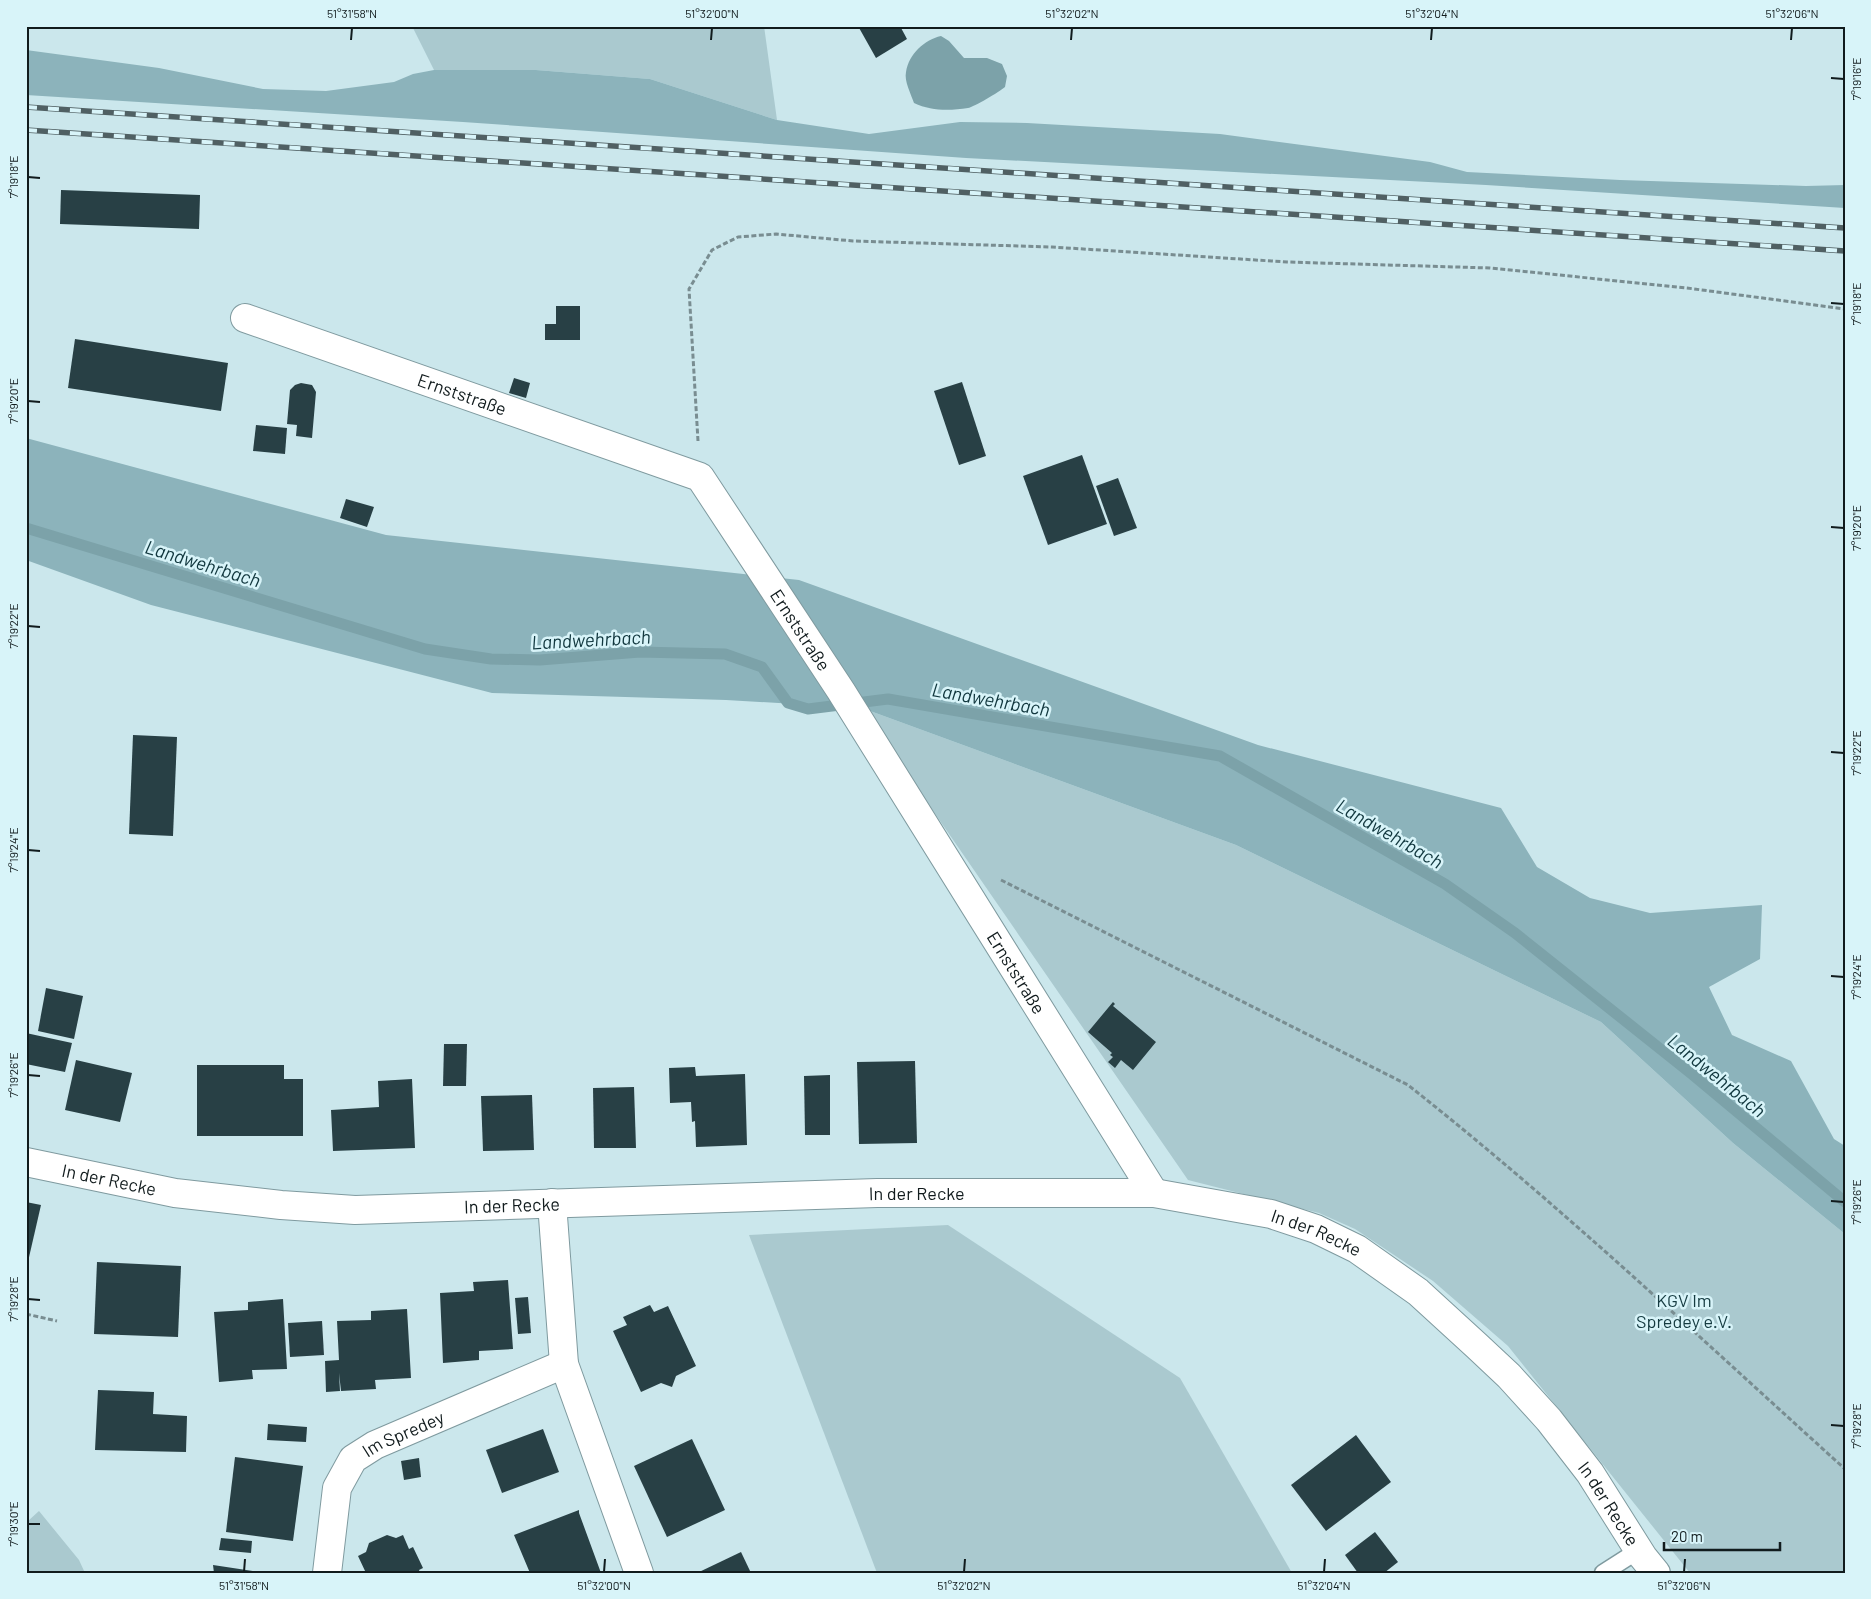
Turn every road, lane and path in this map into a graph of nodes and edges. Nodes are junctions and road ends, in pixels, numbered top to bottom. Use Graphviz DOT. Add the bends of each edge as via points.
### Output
graph roads {
  1 [pos="1845,310"];
  2 [pos="245,318"];
  3 [pos="700,477"];
  4 [pos="993,876"];
  5 [pos="26,1162"];
  6 [pos="1154,1193"];
  7 [pos="552,1203"];
  8 [pos="26,1314"];
  9 [pos="57,1321"];
  10 [pos="564,1364"];
  11 [pos="1845,1469"];
  12 [pos="1639,1550"];
  13 [pos="327,1573"];
  14 [pos="639,1573"];
  15 [pos="1603,1573"];
  16 [pos="1656,1573"];
  1 -- 3 [label="path" via="1687,288 1490,268 1287,262 1052,247 853,241 776,234 738,237 712,250 690,289"];
  2 -- 3 [label="street, Ernststraße"];
  3 -- 6 [label="street, Ernststraße" via="841,691"];
  4 -- 11 [label="path" via="1408,1085 1600,1247"];
  5 -- 7 [label="street, In der Recke" via="175,1193 281,1205 355,1210"];
  6 -- 7 [label="street, In der Recke" via="877,1194"];
  6 -- 12 [label="street, In der Recke" via="1271,1214 1316,1229 1357,1249 1418,1292 1509,1376 1548,1420 1590,1473"];
  7 -- 10 [label="street"];
  8 -- 9 [label="path"];
  10 -- 13 [label="street, Im Spredey" via="375,1445 353,1459 337,1488"];
  10 -- 14 [label="street"];
  12 -- 15 [label="lane"];
  12 -- 16 [label="street, In der Recke"];
}
